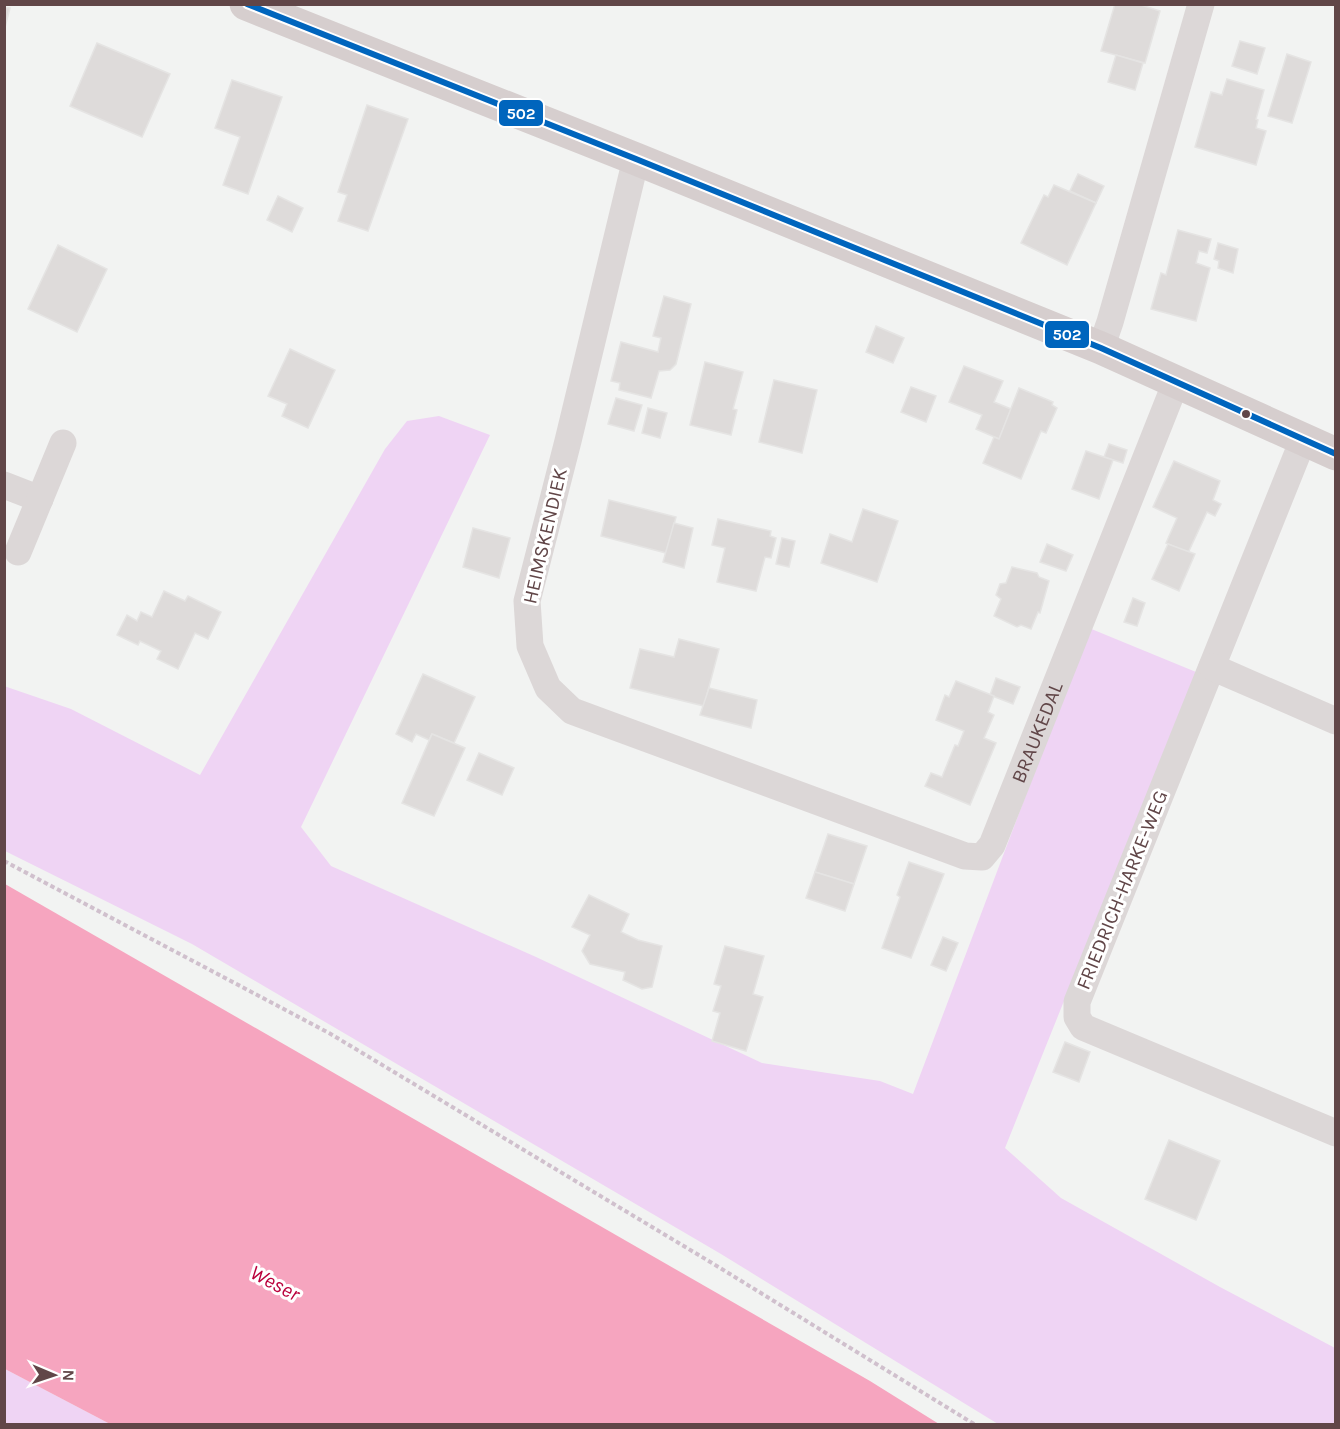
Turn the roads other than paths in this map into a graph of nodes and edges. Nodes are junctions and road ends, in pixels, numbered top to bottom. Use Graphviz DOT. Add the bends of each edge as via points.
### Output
graph roads {
  1 [pos="246,4"];
  2 [pos="1201,4"];
  3 [pos="636,159"];
  4 [pos="1101,348"];
  5 [pos="1176,382"];
  6 [pos="1303,440"];
  7 [pos="63,443"];
  8 [pos="1335,454"];
  9 [pos="4,485"];
  10 [pos="40,500"];
  11 [pos="18,552"];
  12 [pos="1212,666"];
  13 [pos="1335,721"];
  14 [pos="757,779"];
  15 [pos="1335,1133"];
  1 -- 3 [label="main road"];
  2 -- 4 [label="street"];
  3 -- 4 [label="main road"];
  3 -- 14 [label="street, HEIMSKENDIEK" via="527,601 530,646 548,688 572,711"];
  4 -- 5 [label="main road"];
  5 -- 6 [label="main road"];
  5 -- 14 [label="street, BRAUKEDAL" via="992,845 982,857 965,856"];
  6 -- 8 [label="main road"];
  6 -- 12 [label="street, FRIEDRICH-HARKE-WEG"];
  7 -- 10 [label="street"];
  9 -- 10 [label="street"];
  10 -- 11 [label="street"];
  12 -- 13 [label="street"];
  12 -- 15 [label="street, FRIEDRICH-HARKE-WEG" via="1077,1002 1077,1017 1083,1027"];
}
